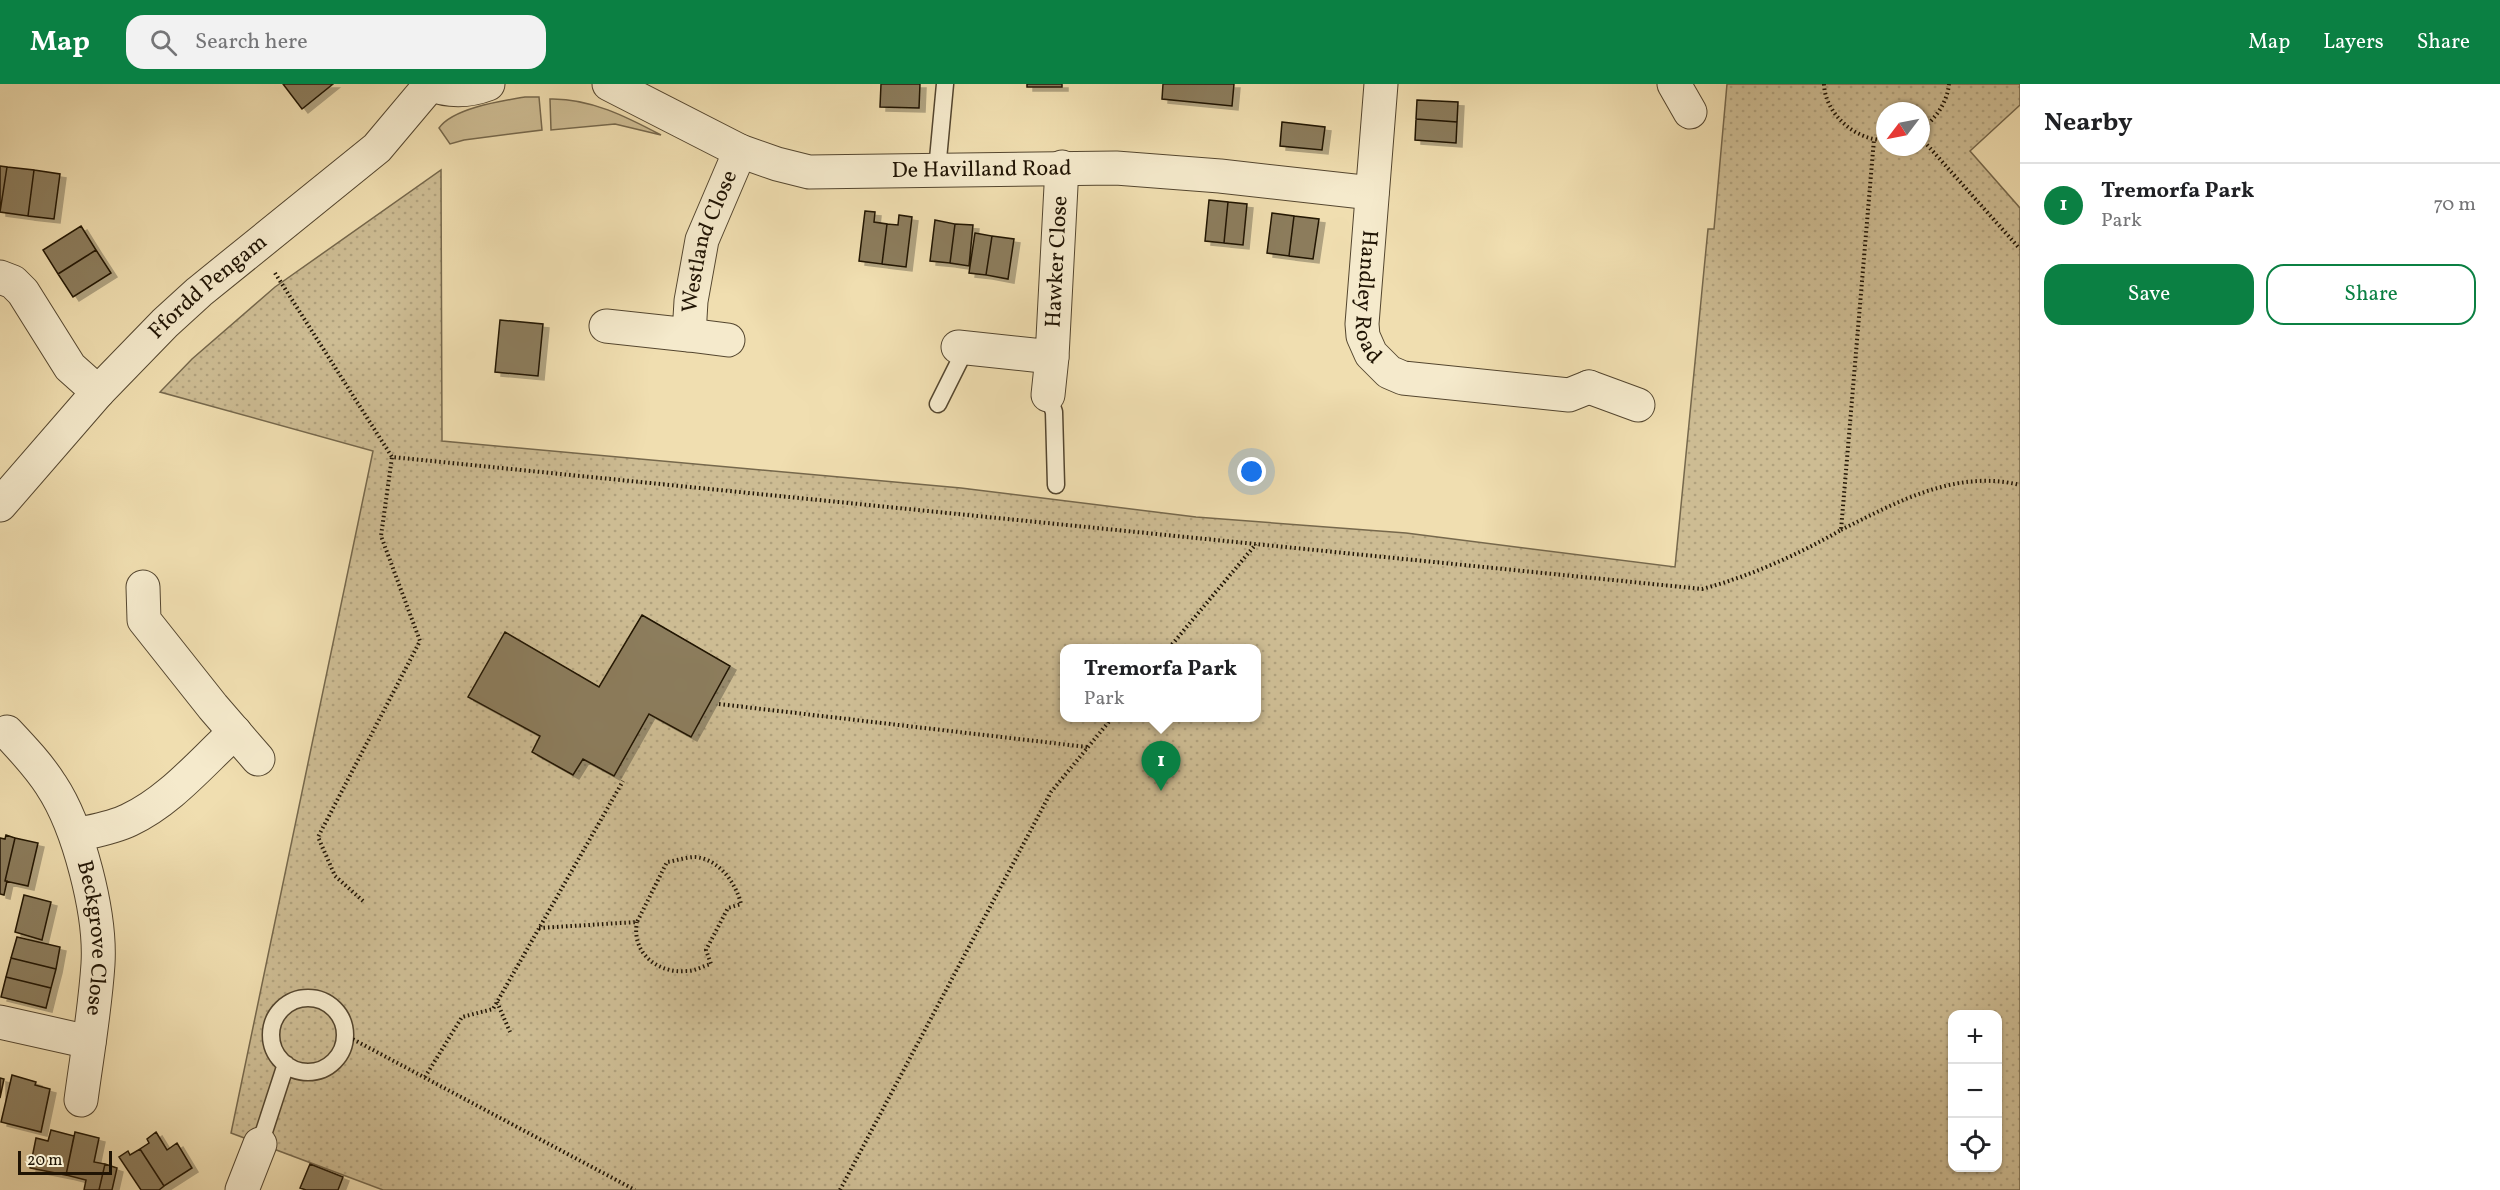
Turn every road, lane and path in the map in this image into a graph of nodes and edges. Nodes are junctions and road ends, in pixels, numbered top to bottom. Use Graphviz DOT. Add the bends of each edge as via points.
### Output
graph roads {
  1 [pos="430,84"];
  2 [pos="488,84"];
  3 [pos="609,84"];
  4 [pos="945,84"];
  5 [pos="1381,84"];
  6 [pos="1674,84"];
  7 [pos="1824,84"];
  8 [pos="1949,84"];
  9 [pos="1690,112"];
  10 [pos="1930,123"];
  11 [pos="1874,139"];
  12 [pos="1930,148"];
  13 [pos="740,151"];
  14 [pos="1062,167"];
  15 [pos="937,170"];
  16 [pos="1371,192"];
  17 [pos="257,244"];
  18 [pos="2020,249"];
  19 [pos="0,277"];
  20 [pos="606,326"];
  21 [pos="689,335"];
  22 [pos="728,340"];
  23 [pos="962,347"];
  24 [pos="1052,357"];
  25 [pos="99,392"];
  26 [pos="1048,395"];
  27 [pos="938,404"];
  28 [pos="1638,405"];
  29 [pos="392,457"];
  30 [pos="1056,485"];
  31 [pos="2020,485"];
  32 [pos="0,505"];
  33 [pos="1840,530"];
  34 [pos="1257,544"];
  35 [pos="143,587"];
  36 [pos="1172,644"];
  37 [pos="719,704"];
  38 [pos="1108,722"];
  39 [pos="2,724"];
  40 [pos="235,732"];
  41 [pos="1087,747"];
  42 [pos="258,759"];
  43 [pos="623,781"];
  44 [pos="76,835"];
  45 [pos="363,901"];
  46 [pos="637,922"];
  47 [pos="539,928"];
  48 [pos="497,1002"];
  49 [pos="0,1022"];
  50 [pos="510,1032"];
  51 [pos="345,1035"];
  52 [pos="89,1042"];
  53 [pos="286,1064"];
  54 [pos="425,1077"];
  55 [pos="81,1100"];
  56 [pos="260,1144"];
  57 [pos="242,1190"];
  58 [pos="635,1190"];
  59 [pos="840,1190"];
  1 -- 2 [label="street" via="451,91 473,90"];
  1 -- 17 [label="street, Ffordd Pengam" via="377,148"];
  3 -- 13 [label="street, De Havilland Road"];
  4 -- 15 [label="lane"];
  5 -- 16 [label="street, Handley Road"];
  6 -- 9 [label="street"];
  7 -- 11 [label="path" via="1831,108 1843,124 1860,136"];
  8 -- 10 [label="path" via="1943,106"];
  11 -- 33 [label="path"];
  12 -- 18 [label="path"];
  13 -- 15 [label="street, De Havilland Road" via="809,172"];
  13 -- 21 [label="street, Westland Close" via="702,240"];
  14 -- 15 [label="street, De Havilland Road"];
  14 -- 16 [label="street, De Havilland Road" via="1154,170"];
  14 -- 24 [label="street, Hawker Close"];
  16 -- 28 [label="street, Handley Road" via="1362,324 1367,346 1389,372 1416,381 1569,395 1589,374"];
  17 -- 25 [label="street, Ffordd Pengam" via="165,323"];
  17 -- 29 [label="path"];
  19 -- 25 [label="street" via="23,292 70,367"];
  20 -- 21 [label="street, Westland Close"];
  21 -- 22 [label="street, Westland Close"];
  23 -- 24 [label="street, Hawker Close"];
  23 -- 27 [label="lane"];
  24 -- 26 [label="street, Hawker Close"];
  25 -- 32 [label="street, Ffordd Pengam"];
  26 -- 30 [label="lane" via="1054,412"];
  29 -- 34 [label="path"];
  29 -- 45 [label="path" via="381,536 420,641 318,837 335,876"];
  31 -- 33 [label="path" via="1998,480 1940,488 1904,499"];
  33 -- 34 [label="path" via="1802,552 1730,582 1702,589"];
  34 -- 36 [label="path"];
  35 -- 40 [label="street" via="144,620"];
  37 -- 41 [label="path"];
  38 -- 41 [label="path"];
  39 -- 44 [label="street, Beckgrove Close" via="53,787"];
  40 -- 42 [label="street"];
  40 -- 44 [label="street, Beckgrove Close" via="142,814"];
  41 -- 59 [label="path" via="1051,792"];
  43 -- 47 [label="path"];
  44 -- 52 [label="street, Beckgrove Close" via="98,937"];
  46 -- 46 [label="path" via="667,862 695,857 716,864 737,889 741,904 728,908 711,939 706,950 711,964 688,971 666,970 651,962 640,950 635,935"];
  46 -- 47 [label="path"];
  47 -- 48 [label="path"];
  48 -- 50 [label="path"];
  48 -- 54 [label="path" via="493,1009 462,1017"];
  49 -- 52 [label="street, Beckgrove Close"];
  51 -- 53 [label="lane" via="340,1053 328,1066 304,1072"];
  51 -- 53 [label="lane" via="338,1013 329,1005 306,998 294,1000 276,1016 272,1027 274,1051"];
  51 -- 54 [label="path"];
  52 -- 55 [label="street, Beckgrove Close"];
  53 -- 56 [label="lane"];
  54 -- 58 [label="path"];
  56 -- 57 [label="street"];
}
